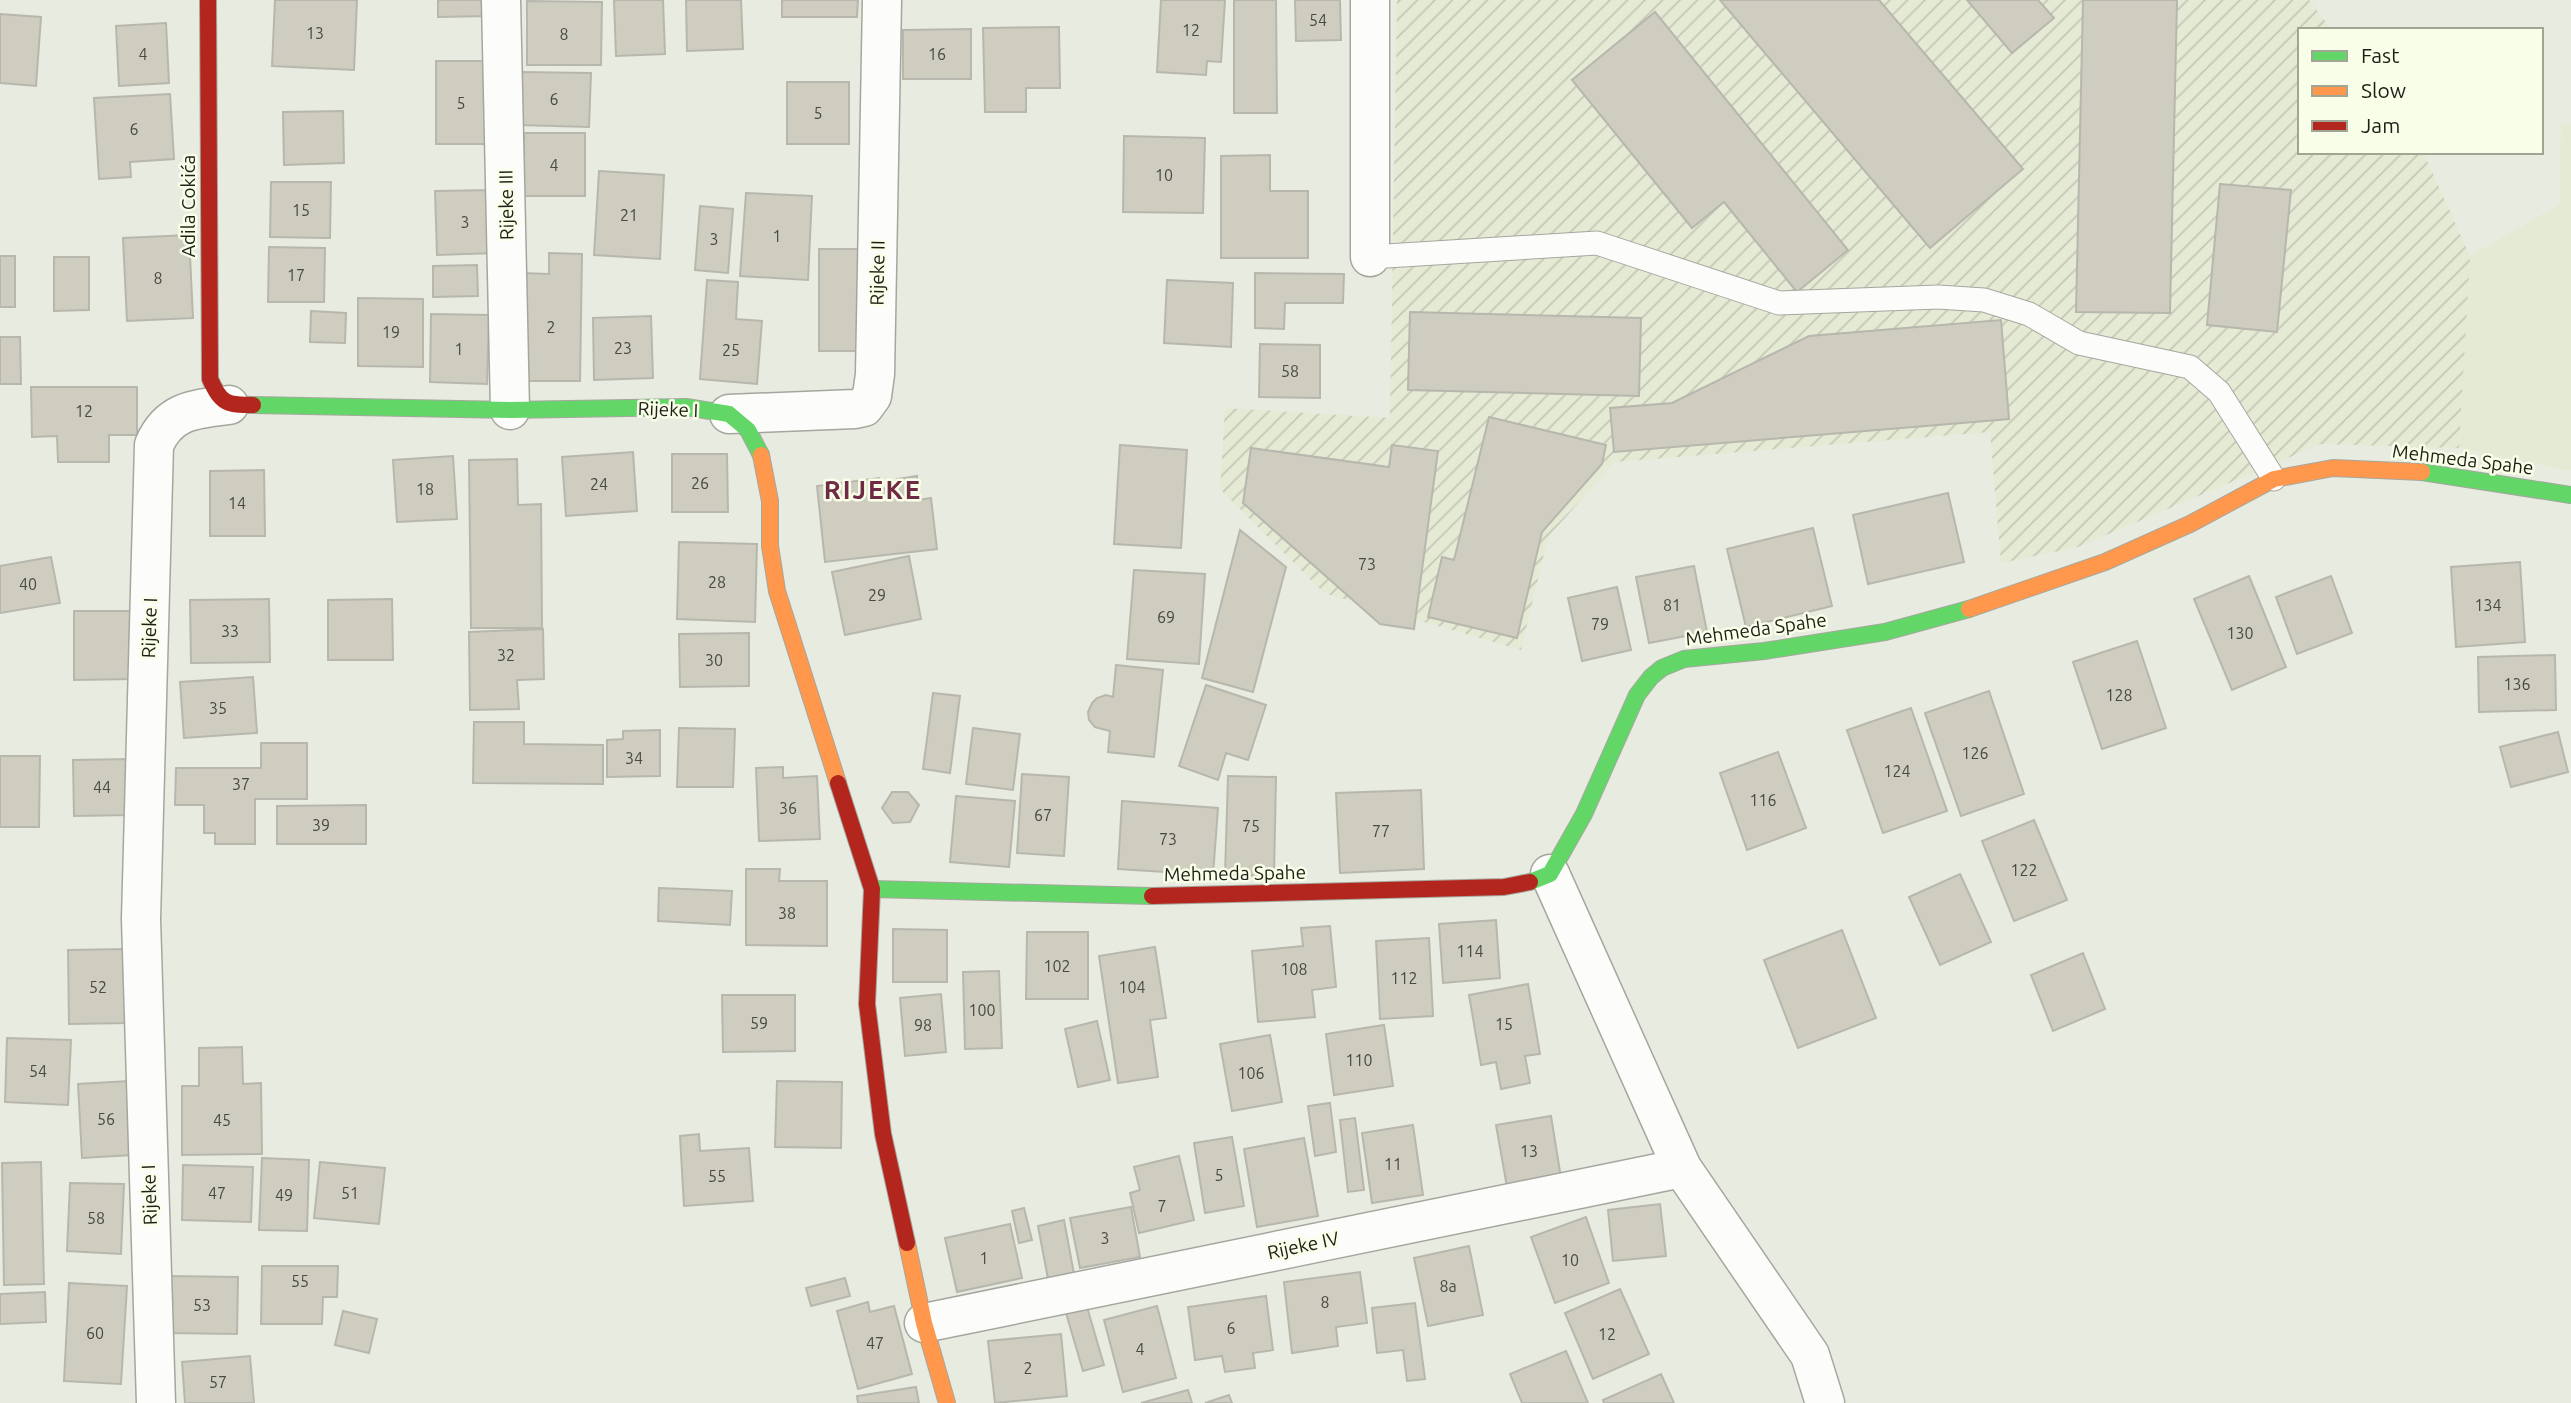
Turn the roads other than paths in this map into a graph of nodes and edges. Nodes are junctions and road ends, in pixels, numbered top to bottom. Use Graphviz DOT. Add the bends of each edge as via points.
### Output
graph roads {
  1 [pos="208,0"];
  2 [pos="501,0"];
  3 [pos="882,0"];
  4 [pos="1370,0"];
  5 [pos="1370,257"];
  6 [pos="229,405"];
  7 [pos="510,410"];
  8 [pos="729,414"];
  9 [pos="2274,479"];
  10 [pos="2571,495"];
  11 [pos="1550,874"];
  12 [pos="872,889"];
  13 [pos="1682,1168"];
  14 [pos="925,1323"];
  15 [pos="156,1403"];
  16 [pos="947,1403"];
  17 [pos="1825,1403"];
  1 -- 6 [label="street, Adila Cokića" via="210,379 217,395"];
  2 -- 7 [label="street, Rijeke III"];
  3 -- 8 [label="street, Rijeke II" via="872,396 864,407 855,409"];
  4 -- 5 [label="street"];
  5 -- 9 [label="lane" via="1597,243 1779,303 1938,296 1984,300 2029,314 2079,343 2190,367 2219,392"];
  6 -- 7 [label="street, Rijeke I"];
  6 -- 15 [label="street, Rijeke I" via="183,414 169,422 154,445 141,919"];
  7 -- 8 [label="street, Rijeke I" via="686,407"];
  8 -- 12 [label="street" via="748,430 760,452 770,502 777,590"];
  9 -- 10 [label="street, Mehmeda Spahe" via="2333,468 2415,471"];
  9 -- 11 [label="street, Mehmeda Spahe" via="2105,562 1976,607 1885,632 1684,659 1662,668 1637,695 1584,814"];
  11 -- 12 [label="street, Mehmeda Spahe" via="1504,887 1150,896"];
  11 -- 13 [label="street"];
  12 -- 14 [label="street" via="867,1004 883,1134"];
  13 -- 14 [label="street, Rijeke IV"];
  13 -- 17 [label="street" via="1810,1355"];
  14 -- 16 [label="street"];
}
